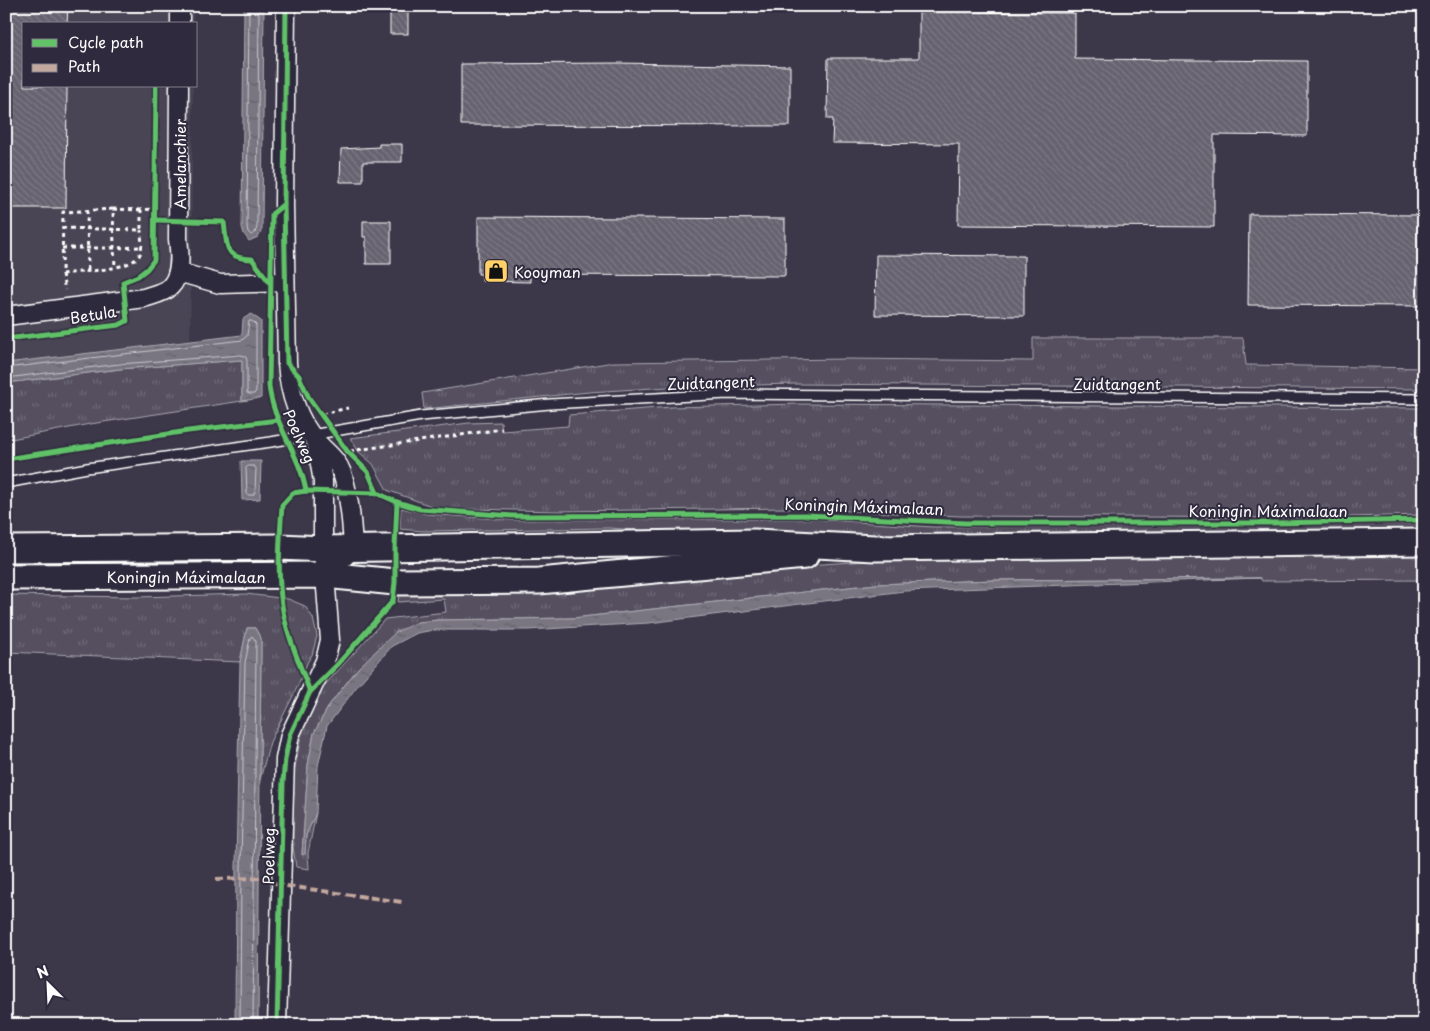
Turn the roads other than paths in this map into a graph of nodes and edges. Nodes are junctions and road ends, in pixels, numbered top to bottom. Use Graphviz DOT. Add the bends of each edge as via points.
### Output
graph roads {
  1 [pos="180,6"];
  2 [pos="286,6"];
  3 [pos="180,22"];
  4 [pos="179,88"];
  5 [pos="178,272"];
  6 [pos="285,282"];
  7 [pos="6,316"];
  8 [pos="1424,399"];
  9 [pos="313,438"];
  10 [pos="6,483"];
  11 [pos="1424,542"];
  12 [pos="874,548"];
  13 [pos="6,549"];
  14 [pos="323,549"];
  15 [pos="353,549"];
  16 [pos="325,575"];
  17 [pos="6,577"];
  18 [pos="277,1025"];
  1 -- 3 [label="street"];
  2 -- 6 [label="street, Poelweg"];
  4 -- 5 [label="street, Amelanchier"];
  5 -- 6 [label="street" via="220,284"];
  5 -- 7 [label="street, Betula" via="171,286 144,298"];
  6 -- 9 [label="street, Poelweg" via="289,384 296,408"];
  8 -- 9 [label="lane, Zuidtangent" via="727,394 421,416"];
  9 -- 10 [label="lane, Zuidtangent" via="87,468"];
  9 -- 14 [label="street, Poelweg" via="323,482"];
  9 -- 15 [label="street, Poelweg" via="334,459 342,473 352,516"];
  11 -- 12 [label="main road, Koningin Máximalaan"];
  12 -- 15 [label="main road, Koningin Máximalaan" via="754,542"];
  12 -- 16 [label="main road, Koningin Máximalaan" via="540,582 395,582"];
  13 -- 14 [label="main road, Koningin Máximalaan"];
  14 -- 15 [label="main road, Koningin Máximalaan"];
  14 -- 16 [label="street, Poelweg"];
  15 -- 16 [label="street"];
  16 -- 17 [label="main road, Koningin Máximalaan"];
  16 -- 18 [label="street, Poelweg" via="330,640 325,661 290,735 284,758"];
}
